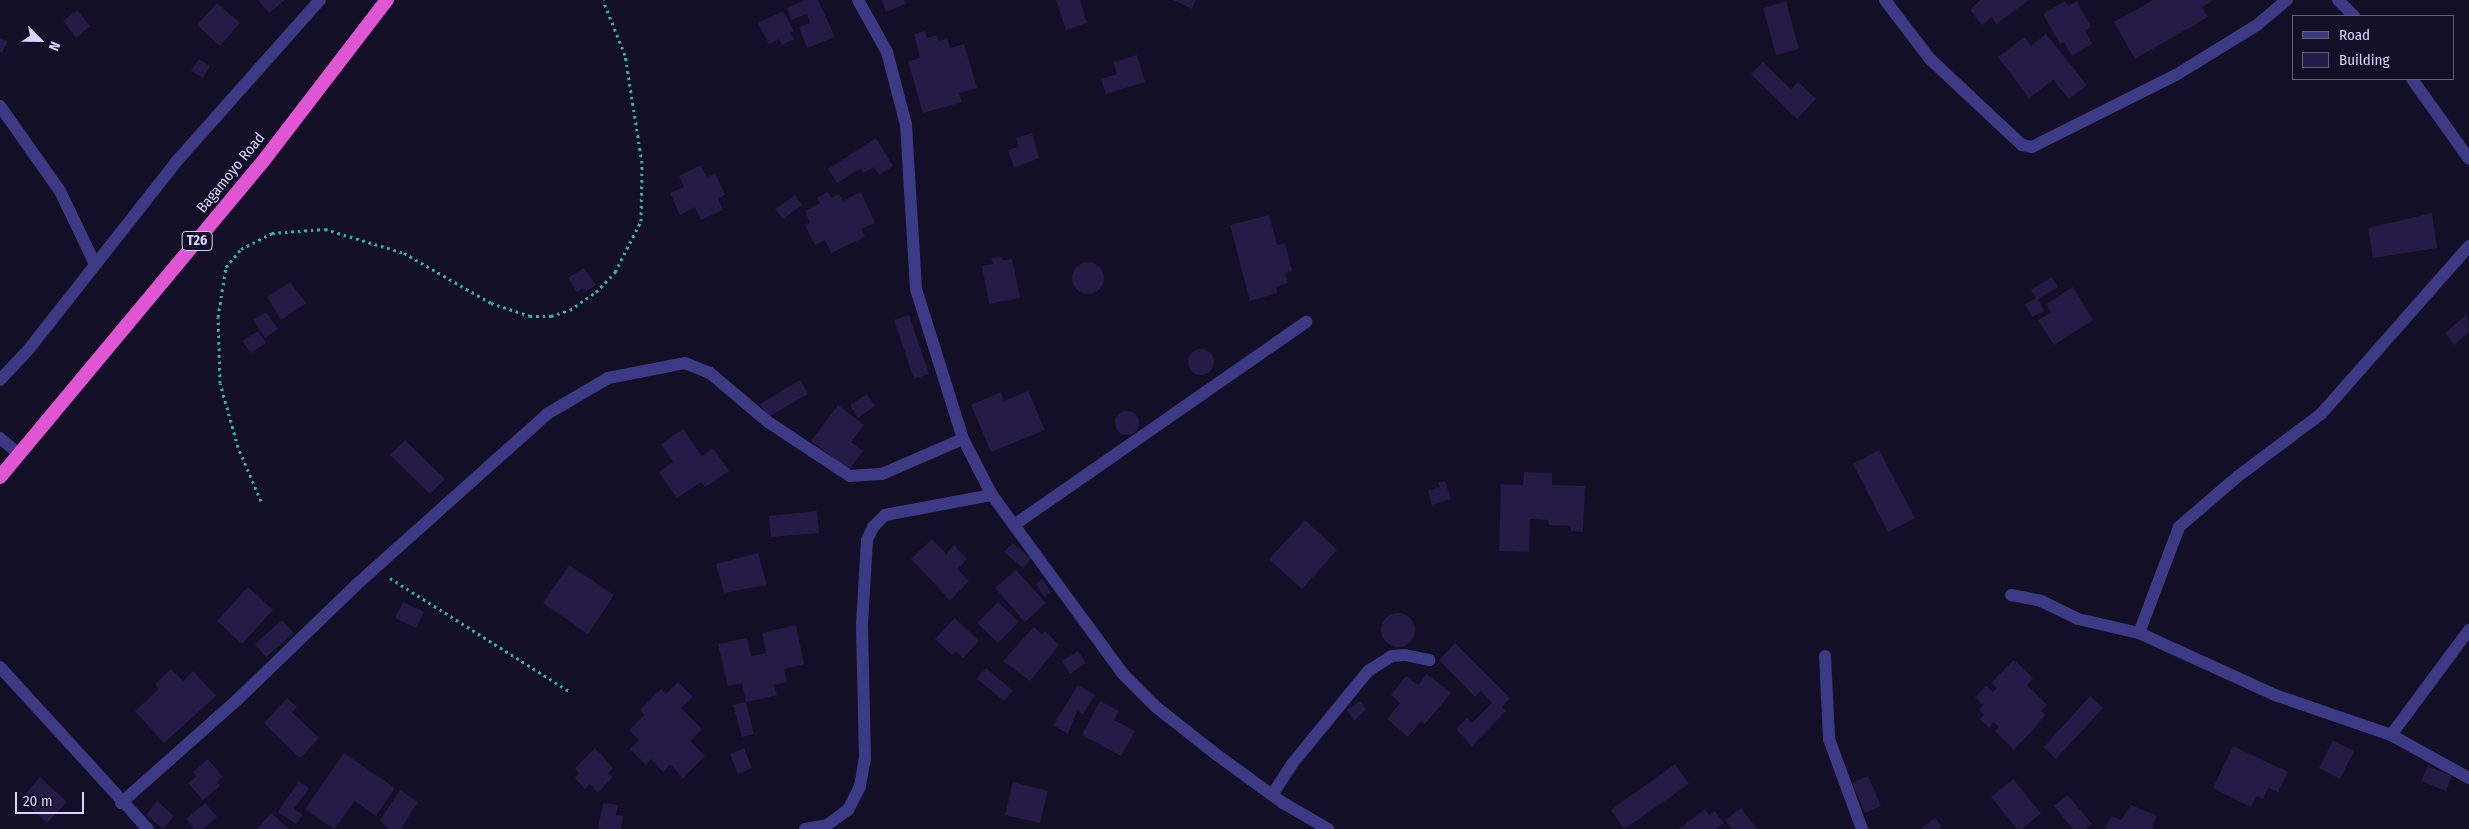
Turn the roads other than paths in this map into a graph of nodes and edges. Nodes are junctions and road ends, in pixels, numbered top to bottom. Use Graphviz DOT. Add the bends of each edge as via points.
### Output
graph roads {
  1 [pos="320,0"];
  2 [pos="388,0"];
  3 [pos="858,0"];
  4 [pos="1885,0"];
  5 [pos="2287,0"];
  6 [pos="2338,0"];
  7 [pos="2353,15"];
  8 [pos="2413,80"];
  9 [pos="0,106"];
  10 [pos="2469,159"];
  11 [pos="2469,246"];
  12 [pos="95,264"];
  13 [pos="1306,322"];
  14 [pos="0,380"];
  15 [pos="0,438"];
  16 [pos="963,439"];
  17 [pos="19,454"];
  18 [pos="0,477"];
  19 [pos="992,495"];
  20 [pos="1014,525"];
  21 [pos="2011,595"];
  22 [pos="2469,630"];
  23 [pos="2139,633"];
  24 [pos="1826,656"];
  25 [pos="1429,660"];
  26 [pos="0,667"];
  27 [pos="2391,735"];
  28 [pos="2469,778"];
  29 [pos="1272,795"];
  30 [pos="121,803"];
  31 [pos="148,829"];
  32 [pos="805,829"];
  33 [pos="1328,829"];
  34 [pos="1862,829"];
  1 -- 12 [label="street" via="176,162"];
  2 -- 17 [label="highway, Bagamoyo Road / T26" via="261,164"];
  3 -- 16 [label="street" via="887,52 906,125 916,289"];
  4 -- 5 [label="street" via="1930,59 2022,145 2032,147 2176,75 2257,25"];
  6 -- 7 [label="street"];
  8 -- 10 [label="street"];
  9 -- 12 [label="street" via="60,191"];
  11 -- 23 [label="street" via="2320,414 2237,477 2180,527"];
  12 -- 14 [label="street" via="29,349"];
  13 -- 20 [label="street"];
  15 -- 17 [label="street"];
  16 -- 19 [label="street"];
  16 -- 30 [label="street" via="882,474 850,476 768,422 710,373 685,363 608,378 547,414"];
  17 -- 18 [label="highway, Bagamoyo Road / T26"];
  19 -- 20 [label="street"];
  19 -- 32 [label="street" via="885,515 873,528 867,540 862,624 865,759 860,786 848,810 826,825"];
  20 -- 29 [label="street" via="1123,674 1156,707"];
  21 -- 23 [label="street" via="2041,601 2078,619"];
  22 -- 27 [label="street"];
  23 -- 27 [label="street" via="2275,695"];
  24 -- 34 [label="street" via="1829,739"];
  25 -- 29 [label="street" via="1392,656 1368,672 1292,764"];
  26 -- 30 [label="street"];
  27 -- 28 [label="street"];
  29 -- 33 [label="street"];
  30 -- 31 [label="street"];
}
